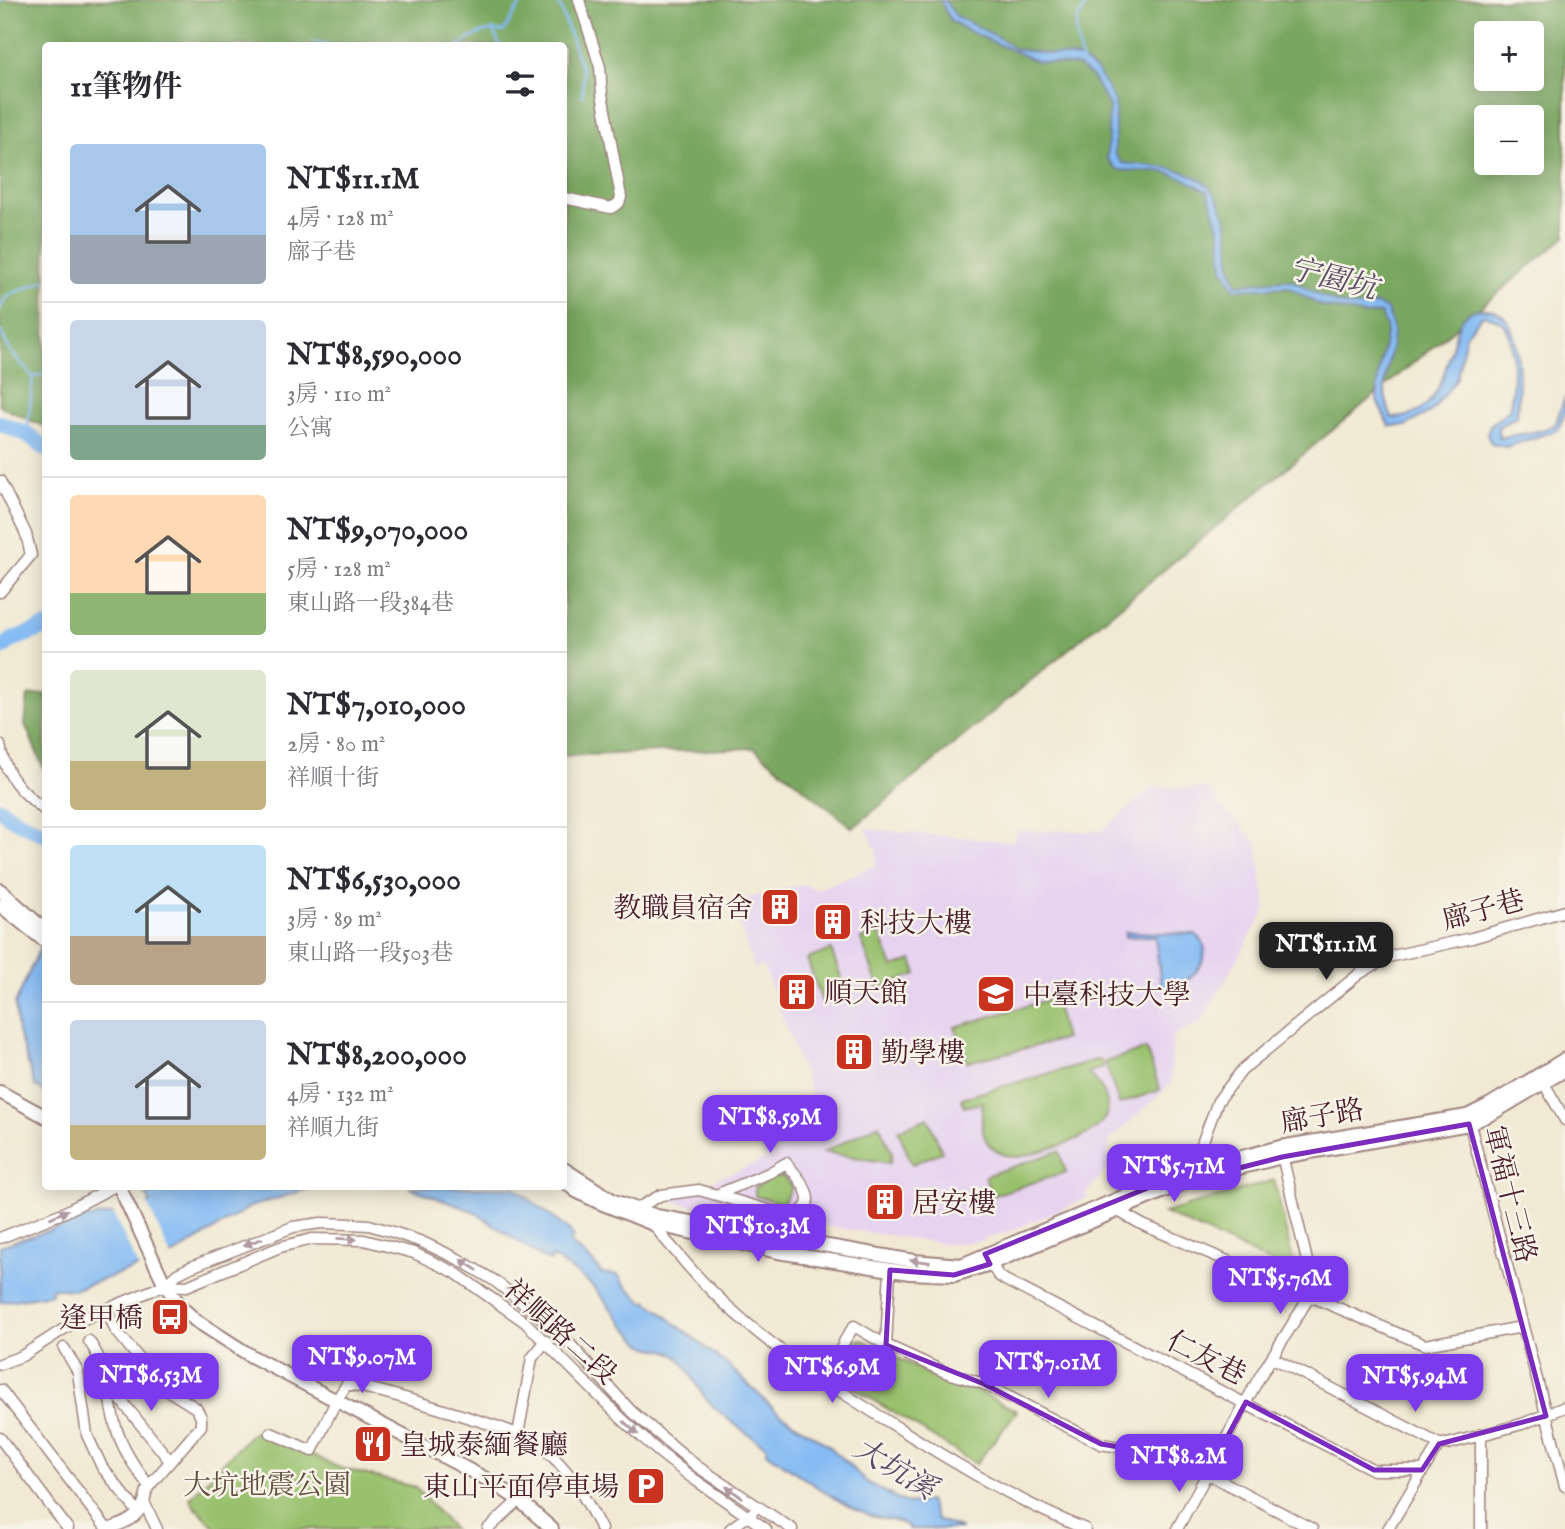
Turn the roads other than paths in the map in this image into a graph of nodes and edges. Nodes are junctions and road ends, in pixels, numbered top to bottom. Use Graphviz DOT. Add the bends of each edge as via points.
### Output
graph roads {
  1 [pos="579,0"];
  2 [pos="567,199"];
  3 [pos="0,481"];
  4 [pos="0,592"];
  5 [pos="0,745"];
  6 [pos="42,807"];
  7 [pos="0,890"];
  8 [pos="0,905"];
  9 [pos="1565,911"];
  10 [pos="42,934"];
  11 [pos="42,934"];
  12 [pos="1565,1059"];
  13 [pos="1565,1070"];
  14 [pos="1542,1079"];
  15 [pos="0,1092"];
  16 [pos="42,1115"];
  17 [pos="1468,1120"];
  18 [pos="1565,1120"];
  19 [pos="1281,1152"];
  20 [pos="567,1171"];
  21 [pos="1190,1175"];
  22 [pos="567,1184"];
  23 [pos="120,1190"];
  24 [pos="718,1194"];
  25 [pos="1116,1210"];
  26 [pos="635,1214"];
  27 [pos="654,1220"];
  28 [pos="0,1238"];
  29 [pos="988,1259"];
  30 [pos="890,1270"];
  31 [pos="165,1285"];
  32 [pos="1311,1294"];
  33 [pos="107,1308"];
  34 [pos="1521,1327"];
  35 [pos="546,1341"];
  36 [pos="89,1342"];
  37 [pos="886,1345"];
  38 [pos="64,1348"];
  39 [pos="1273,1358"];
  40 [pos="0,1364"];
  41 [pos="826,1383"];
  42 [pos="109,1384"];
  43 [pos="1,1390"];
  44 [pos="337,1401"];
  45 [pos="1246,1402"];
  46 [pos="1565,1407"];
  47 [pos="1546,1416"];
  48 [pos="271,1433"];
  49 [pos="518,1434"];
  50 [pos="1481,1434"];
  51 [pos="0,1438"];
  52 [pos="1438,1444"];
  53 [pos="170,1461"];
  54 [pos="1422,1470"];
  55 [pos="1207,1475"];
  56 [pos="149,1486"];
  57 [pos="1565,1486"];
  58 [pos="519,1500"];
  59 [pos="144,1502"];
  60 [pos="757,1507"];
  61 [pos="137,1511"];
  62 [pos="748,1518"];
  63 [pos="68,1529"];
  64 [pos="107,1529"];
  65 [pos="157,1529"];
  66 [pos="488,1529"];
  67 [pos="552,1529"];
  68 [pos="601,1529"];
  69 [pos="730,1529"];
  70 [pos="766,1529"];
  71 [pos="792,1529"];
  72 [pos="1085,1529"];
  73 [pos="1177,1529"];
  74 [pos="1312,1529"];
  75 [pos="1388,1529"];
  76 [pos="1481,1529"];
  1 -- 2 [label="street" via="600,67 621,197 611,208"];
  3 -- 4 [label="street" via="26,534 30,555"];
  5 -- 6 [label="street" via="12,781"];
  7 -- 10 [label="main road"];
  8 -- 11 [label="main road"];
  9 -- 21 [label="street, 廍子巷" via="1388,957 1359,974 1242,1069 1218,1101"];
  12 -- 14 [label="main road, 廍子路"];
  13 -- 14 [label="main road, 廍子路"];
  14 -- 17 [label="main road, 廍子路"];
  14 -- 18 [label="street"];
  15 -- 16 [label="main road"];
  17 -- 19 [label="main road, 廍子路"];
  17 -- 34 [label="street, 軍福十三路"];
  19 -- 21 [label="main road, 廍子路"];
  19 -- 32 [label="street"];
  20 -- 26 [label="main road, 廍子路"];
  21 -- 25 [label="main road, 廍子路"];
  21 -- 29 [label="main road, 廍子路"];
  22 -- 26 [label="main road, 廍子路"];
  28 -- 23 [label="street, one-way"];
  23 -- 31 [label="main road"];
  24 -- 24 [label="street" via="789,1216 800,1212 808,1195 786,1163"];
  24 -- 26 [label="street" via="699,1190 662,1195"];
  25 -- 29 [label="main road, 廍子路"];
  25 -- 32 [label="street"];
  26 -- 27 [label="main road, 廍子路"];
  29 -- 27 [label="main road, 廍子路, one-way" via="961,1265 914,1261"];
  27 -- 30 [label="main road, 廍子路" via="778,1252"];
  27 -- 41 [label="street" via="727,1307"];
  29 -- 30 [label="main road, 廍子路" via="954,1275"];
  29 -- 45 [label="street, 仁友巷" via="1006,1280"];
  30 -- 37 [label="street"];
  31 -- 33 [label="street"];
  31 -- 35 [label="street, 祥順路二段, one-way" via="186,1286 298,1241 364,1240 414,1253 454,1272"];
  31 -- 44 [label="main road" via="183,1309 211,1332"];
  60 -- 31 [label="street, 祥順路二段, one-way" via="698,1467 631,1411 545,1319 477,1270 422,1242 369,1225 307,1225 211,1259 177,1274"];
  32 -- 34 [label="street" via="1425,1345"];
  32 -- 39 [label="street"];
  33 -- 40 [label="street"];
  33 -- 53 [label="street" via="115,1329 161,1386 196,1408 201,1417 201,1426"];
  34 -- 47 [label="street, 軍福十三路"];
  35 -- 49 [label="street" via="533,1358"];
  35 -- 62 [label="street, 祥順路二段, one-way" via="650,1444"];
  36 -- 42 [label="street" via="101,1359"];
  37 -- 41 [label="street" via="854,1326"];
  37 -- 55 [label="street" via="984,1384 1101,1444 1162,1454"];
  38 -- 61 [label="street" via="78,1372 87,1435 102,1467"];
  39 -- 45 [label="street"];
  39 -- 52 [label="street"];
  41 -- 72 [label="street" via="971,1472"];
  42 -- 53 [label="street"];
  42 -- 56 [label="street" via="126,1455"];
  43 -- 64 [label="street"];
  44 -- 48 [label="street" via="312,1451"];
  44 -- 49 [label="street" via="347,1384"];
  44 -- 58 [label="main road"];
  45 -- 54 [label="street, 仁友巷" via="1374,1470"];
  45 -- 55 [label="street"];
  46 -- 47 [label="street"];
  47 -- 50 [label="street"];
  47 -- 57 [label="street, 軍福十三路"];
  49 -- 68 [label="street" via="564,1469"];
  50 -- 52 [label="street"];
  50 -- 76 [label="street"];
  51 -- 63 [label="street"];
  52 -- 54 [label="street"];
  53 -- 56 [label="street"];
  54 -- 75 [label="street"];
  55 -- 73 [label="street"];
  55 -- 74 [label="street"];
  56 -- 59 [label="street"];
  58 -- 66 [label="street"];
  58 -- 67 [label="main road"];
  59 -- 61 [label="street"];
  59 -- 65 [label="street"];
  60 -- 62 [label="street"];
  60 -- 71 [label="street, 祥順路二段"];
  61 -- 64 [label="street" via="132,1521"];
  62 -- 69 [label="street"];
  62 -- 70 [label="street, 祥順路二段"];
}
